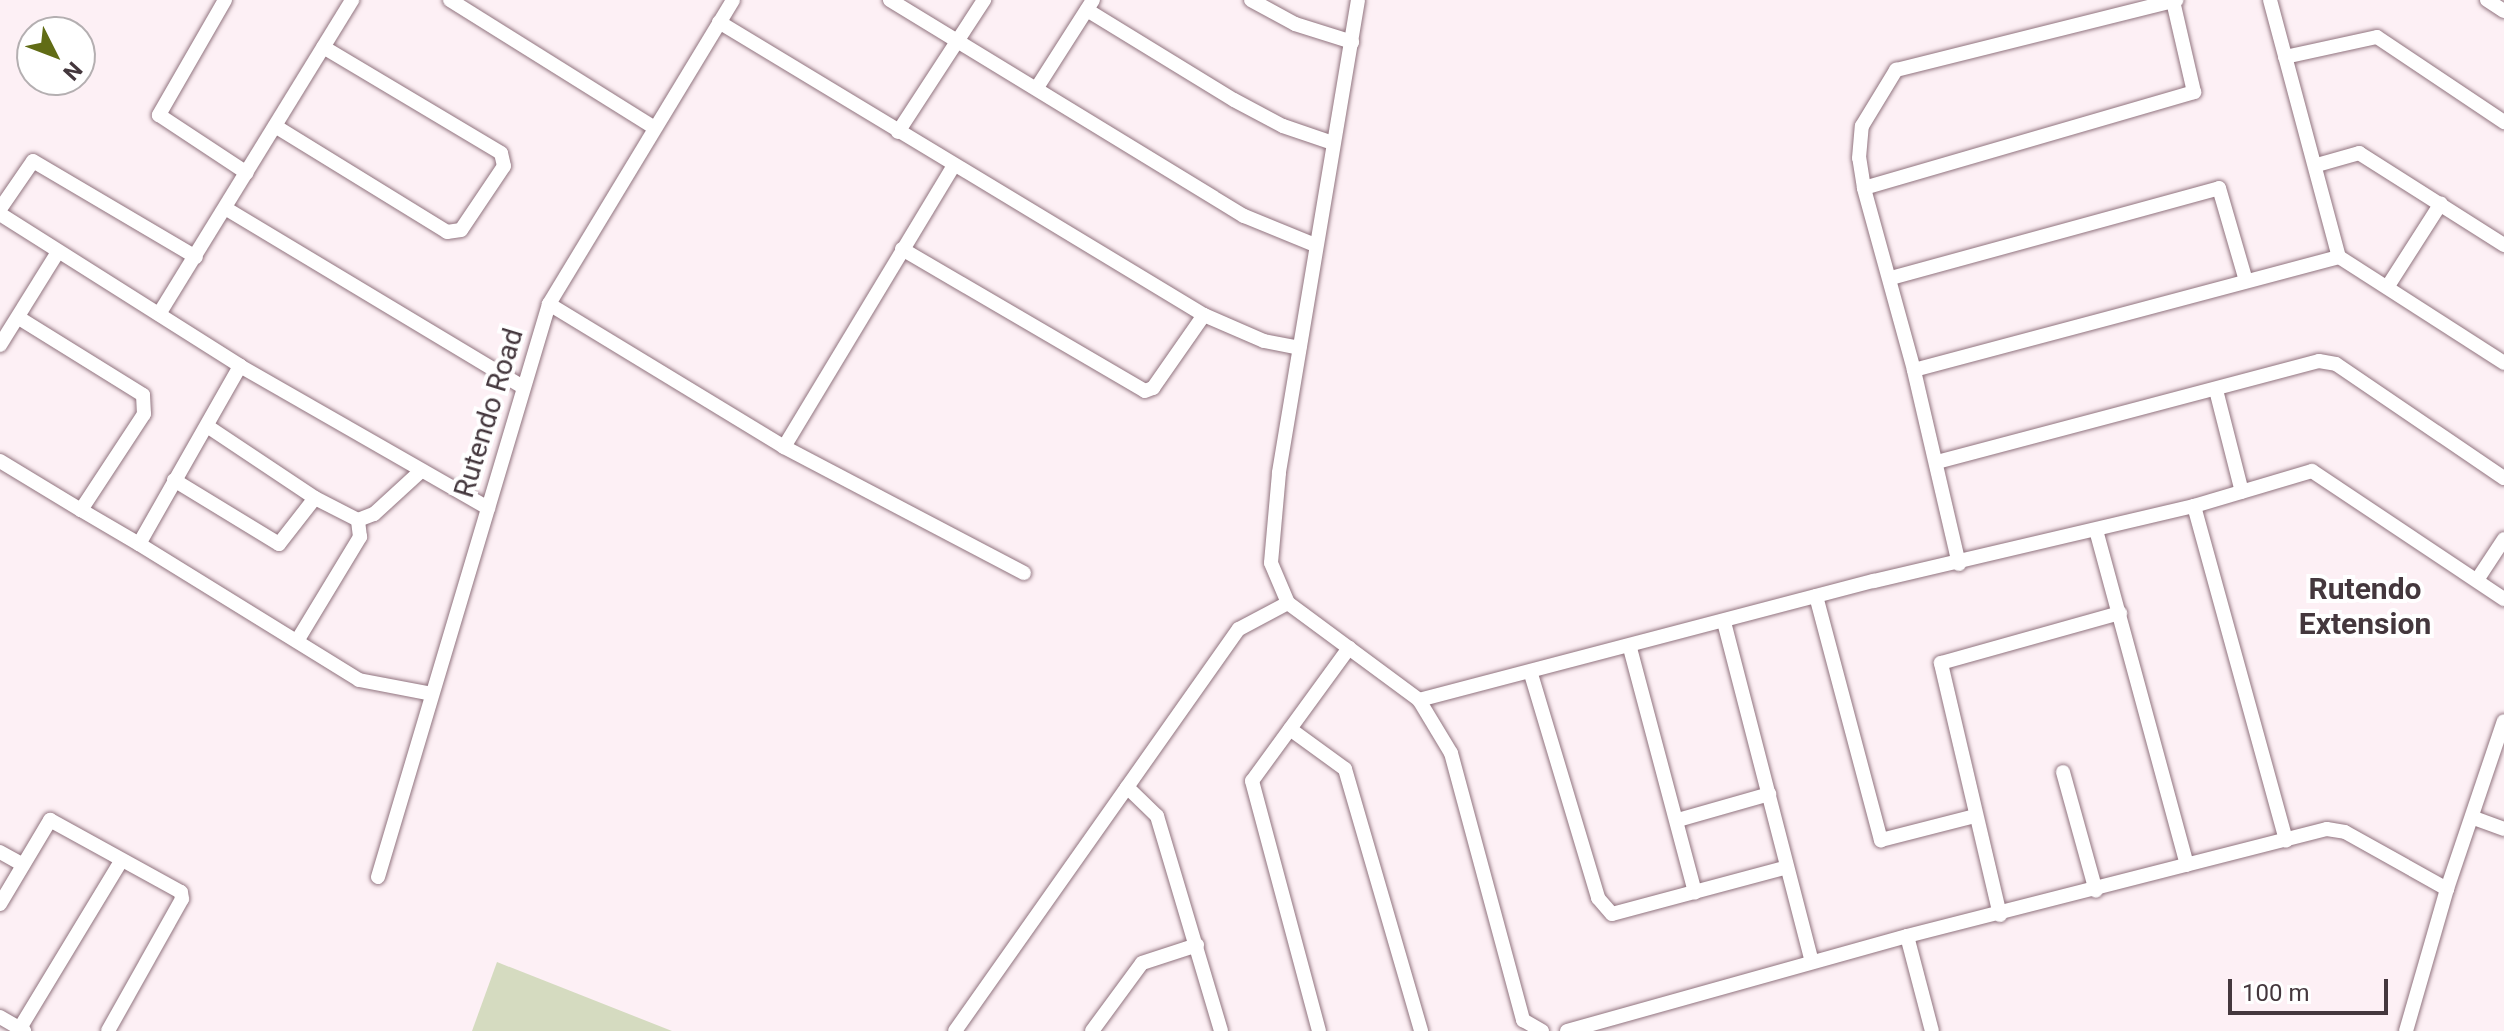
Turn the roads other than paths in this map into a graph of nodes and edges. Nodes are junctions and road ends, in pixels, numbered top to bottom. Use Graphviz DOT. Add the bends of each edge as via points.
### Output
graph roads {
  1 [pos="225,0"];
  2 [pos="352,0"];
  3 [pos="450,0"];
  4 [pos="733,0"];
  5 [pos="890,0"];
  6 [pos="984,0"];
  7 [pos="1251,0"];
  8 [pos="1358,0"];
  9 [pos="2175,0"];
  10 [pos="2270,0"];
  11 [pos="2487,0"];
  12 [pos="1090,5"];
  13 [pos="2504,11"];
  14 [pos="719,22"];
  15 [pos="957,42"];
  16 [pos="1352,42"];
  17 [pos="323,47"];
  18 [pos="2285,57"];
  19 [pos="1038,86"];
  20 [pos="2504,122"];
  21 [pos="275,126"];
  22 [pos="653,127"];
  23 [pos="898,132"];
  24 [pos="1333,143"];
  25 [pos="2317,165"];
  26 [pos="953,167"];
  27 [pos="247,173"];
  28 [pos="1864,188"];
  29 [pos="2441,203"];
  30 [pos="225,208"];
  31 [pos="0,212"];
  32 [pos="1315,245"];
  33 [pos="2504,245"];
  34 [pos="902,249"];
  35 [pos="58,252"];
  36 [pos="196,257"];
  37 [pos="2339,257"];
  38 [pos="1891,278"];
  39 [pos="2246,281"];
  40 [pos="2388,286"];
  41 [pos="549,304"];
  42 [pos="159,314"];
  43 [pos="1204,315"];
  44 [pos="19,318"];
  45 [pos="0,345"];
  46 [pos="1299,348"];
  47 [pos="2504,363"];
  48 [pos="240,366"];
  49 [pos="1914,370"];
  50 [pos="523,387"];
  51 [pos="2216,390"];
  52 [pos="207,426"];
  53 [pos="784,447"];
  54 [pos="0,461"];
  55 [pos="1937,462"];
  56 [pos="421,471"];
  57 [pos="2504,478"];
  58 [pos="174,480"];
  59 [pos="2242,492"];
  60 [pos="315,498"];
  61 [pos="2194,506"];
  62 [pos="488,508"];
  63 [pos="81,510"];
  64 [pos="358,520"];
  65 [pos="2096,530"];
  66 [pos="2504,539"];
  67 [pos="139,544"];
  68 [pos="1959,564"];
  69 [pos="1024,573"];
  70 [pos="2477,580"];
  71 [pos="1816,596"];
  72 [pos="2504,599"];
  73 [pos="1288,603"];
  74 [pos="2120,613"];
  75 [pos="1724,622"];
  76 [pos="297,641"];
  77 [pos="1349,648"];
  78 [pos="1630,648"];
  79 [pos="1531,674"];
  80 [pos="432,694"];
  81 [pos="1419,700"];
  82 [pos="2504,721"];
  83 [pos="1290,729"];
  84 [pos="2063,772"];
  85 [pos="1127,787"];
  86 [pos="1769,794"];
  87 [pos="1975,816"];
  88 [pos="2474,818"];
  89 [pos="1678,820"];
  90 [pos="2504,829"];
  91 [pos="2286,841"];
  92 [pos="0,852"];
  93 [pos="121,861"];
  94 [pos="23,865"];
  95 [pos="2187,865"];
  96 [pos="1787,867"];
  97 [pos="378,877"];
  98 [pos="2447,889"];
  99 [pos="2096,891"];
  100 [pos="1695,893"];
  101 [pos="0,904"];
  102 [pos="2000,915"];
  103 [pos="1907,936"];
  104 [pos="1197,945"];
  105 [pos="1812,962"];
  106 [pos="1622,1016"];
  107 [pos="0,1017"];
  108 [pos="1095,1029"];
  109 [pos="22,1030"];
  110 [pos="108,1031"];
  111 [pos="955,1031"];
  112 [pos="1221,1031"];
  113 [pos="1319,1031"];
  114 [pos="1421,1031"];
  115 [pos="1542,1031"];
  116 [pos="1567,1031"];
  117 [pos="1626,1031"];
  118 [pos="1932,1031"];
  119 [pos="2406,1031"];
  1 -- 27 [label="street" via="159,115"];
  2 -- 17 [label="street"];
  3 -- 22 [label="street"];
  4 -- 14 [label="street, Rutendo Road"];
  5 -- 15 [label="street"];
  6 -- 15 [label="street"];
  7 -- 16 [label="street" via="1295,24"];
  8 -- 16 [label="street"];
  9 -- 28 [label="street" via="1896,70 1862,126 1859,158"];
  9 -- 28 [label="street" via="2194,92"];
  10 -- 18 [label="street"];
  11 -- 13 [label="street"];
  12 -- 19 [label="street"];
  12 -- 24 [label="street" via="1234,100 1283,126"];
  14 -- 22 [label="street, Rutendo Road"];
  14 -- 23 [label="street"];
  15 -- 19 [label="street"];
  15 -- 23 [label="street"];
  16 -- 24 [label="street"];
  17 -- 21 [label="street"];
  17 -- 21 [label="street" via="501,153 504,166 461,230 447,232"];
  18 -- 20 [label="street" via="2377,37"];
  18 -- 25 [label="street"];
  19 -- 32 [label="street" via="1244,216"];
  21 -- 27 [label="street"];
  22 -- 41 [label="street, Rutendo Road"];
  23 -- 26 [label="street"];
  24 -- 32 [label="street"];
  25 -- 29 [label="street" via="2359,153"];
  25 -- 37 [label="street"];
  26 -- 34 [label="street"];
  26 -- 43 [label="street"];
  27 -- 30 [label="street"];
  28 -- 38 [label="street"];
  29 -- 33 [label="street"];
  29 -- 40 [label="street"];
  30 -- 36 [label="street"];
  30 -- 50 [label="street"];
  31 -- 35 [label="street"];
  31 -- 36 [label="street" via="33,161"];
  32 -- 46 [label="street"];
  34 -- 43 [label="street" via="1145,391 1153,388"];
  34 -- 53 [label="street"];
  35 -- 42 [label="street"];
  35 -- 44 [label="street"];
  36 -- 42 [label="street"];
  37 -- 39 [label="street"];
  37 -- 40 [label="street"];
  38 -- 39 [label="street" via="2219,188"];
  38 -- 49 [label="street"];
  39 -- 49 [label="street"];
  40 -- 47 [label="street"];
  41 -- 50 [label="street, Rutendo Road"];
  41 -- 53 [label="street"];
  42 -- 48 [label="street"];
  43 -- 46 [label="street" via="1264,341"];
  44 -- 45 [label="street"];
  44 -- 63 [label="street" via="143,395 147,404"];
  46 -- 73 [label="street" via="1271,563"];
  48 -- 52 [label="street"];
  48 -- 56 [label="street"];
  49 -- 55 [label="street"];
  50 -- 62 [label="street, Rutendo Road"];
  51 -- 55 [label="street"];
  51 -- 57 [label="street" via="2319,361 2336,364"];
  51 -- 59 [label="street"];
  52 -- 58 [label="street"];
  52 -- 60 [label="street"];
  53 -- 69 [label="street"];
  54 -- 63 [label="street"];
  55 -- 68 [label="street"];
  56 -- 62 [label="street"];
  56 -- 64 [label="street" via="374,514"];
  58 -- 60 [label="street" via="279,544"];
  58 -- 67 [label="street"];
  59 -- 61 [label="street"];
  59 -- 70 [label="street" via="2312,471"];
  60 -- 64 [label="street"];
  61 -- 65 [label="street"];
  61 -- 91 [label="street"];
  62 -- 80 [label="street, Rutendo Road"];
  63 -- 67 [label="street"];
  64 -- 76 [label="street" via="360,537"];
  65 -- 68 [label="street"];
  65 -- 74 [label="street"];
  66 -- 70 [label="street"];
  67 -- 76 [label="street"];
  68 -- 71 [label="street"];
  70 -- 72 [label="street"];
  71 -- 75 [label="street"];
  71 -- 87 [label="street" via="1881,840"];
  73 -- 77 [label="street"];
  73 -- 85 [label="street" via="1239,629"];
  74 -- 87 [label="street" via="1941,663"];
  74 -- 95 [label="street"];
  75 -- 78 [label="street"];
  75 -- 86 [label="street"];
  76 -- 80 [label="street" via="359,680"];
  77 -- 81 [label="street"];
  77 -- 83 [label="street"];
  78 -- 79 [label="street"];
  78 -- 89 [label="street"];
  79 -- 81 [label="street"];
  79 -- 100 [label="street" via="1598,898 1612,914"];
  80 -- 97 [label="street, Rutendo Road"];
  81 -- 115 [label="street" via="1451,753 1523,1020"];
  82 -- 88 [label="street"];
  83 -- 113 [label="street" via="1252,781"];
  83 -- 114 [label="street" via="1345,769"];
  84 -- 99 [label="street"];
  85 -- 104 [label="street" via="1157,816"];
  85 -- 111 [label="street"];
  86 -- 89 [label="street"];
  86 -- 96 [label="street"];
  87 -- 102 [label="street"];
  88 -- 90 [label="street"];
  88 -- 98 [label="street"];
  89 -- 100 [label="street"];
  91 -- 95 [label="street"];
  91 -- 98 [label="street" via="2327,829 2345,832"];
  92 -- 94 [label="street"];
  93 -- 94 [label="street" via="50,820"];
  93 -- 109 [label="street"];
  93 -- 110 [label="street" via="181,892 182,899"];
  94 -- 101 [label="street"];
  95 -- 99 [label="street"];
  96 -- 100 [label="street"];
  96 -- 105 [label="street"];
  98 -- 119 [label="street"];
  99 -- 102 [label="street"];
  102 -- 103 [label="street"];
  103 -- 105 [label="street"];
  103 -- 118 [label="street"];
  104 -- 108 [label="street" via="1142,963"];
  104 -- 112 [label="street"];
  105 -- 106 [label="street"];
  106 -- 116 [label="street"];
  106 -- 117 [label="street"];
  107 -- 109 [label="street"];
}
